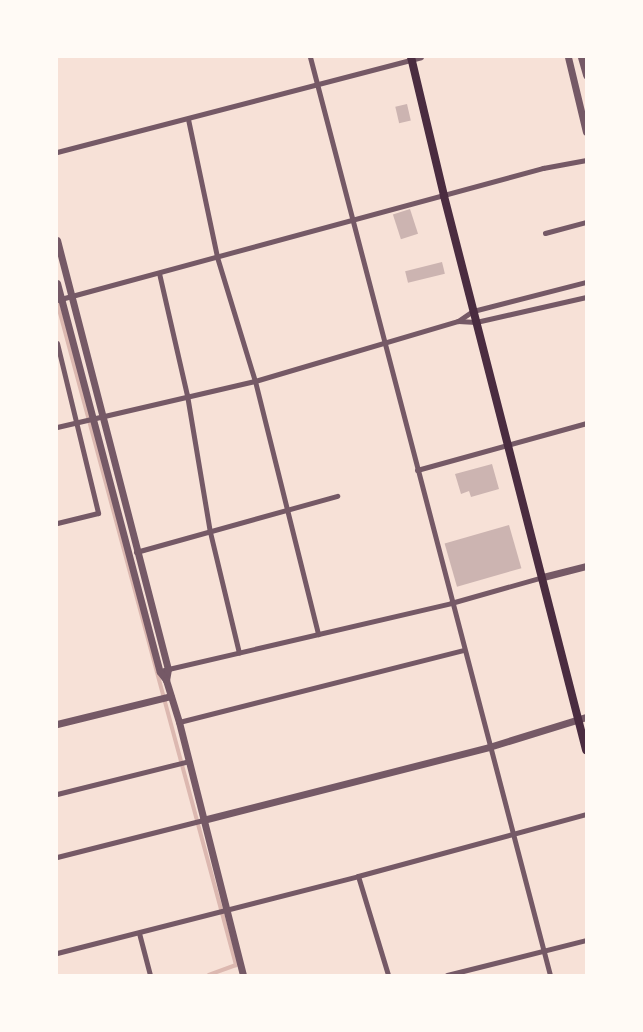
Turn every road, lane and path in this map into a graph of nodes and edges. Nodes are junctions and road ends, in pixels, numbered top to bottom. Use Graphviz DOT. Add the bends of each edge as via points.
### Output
graph roads {
  1 [pos="310,57"];
  2 [pos="421,57"];
  3 [pos="568,57"];
  4 [pos="581,57"];
  5 [pos="411,58"];
  6 [pos="586,75"];
  7 [pos="318,86"];
  8 [pos="188,119"];
  9 [pos="586,132"];
  10 [pos="57,152"];
  11 [pos="586,160"];
  12 [pos="444,196"];
  13 [pos="352,220"];
  14 [pos="586,222"];
  15 [pos="545,233"];
  16 [pos="57,240"];
  17 [pos="217,258"];
  18 [pos="159,273"];
  19 [pos="586,282"];
  20 [pos="57,283"];
  21 [pos="72,295"];
  22 [pos="586,297"];
  23 [pos="59,299"];
  24 [pos="473,311"];
  25 [pos="458,321"];
  26 [pos="476,322"];
  27 [pos="57,343"];
  28 [pos="384,344"];
  29 [pos="255,381"];
  30 [pos="187,395"];
  31 [pos="103,416"];
  32 [pos="94,418"];
  33 [pos="77,421"];
  34 [pos="586,423"];
  35 [pos="57,427"];
  36 [pos="510,446"];
  37 [pos="417,470"];
  38 [pos="337,496"];
  39 [pos="286,510"];
  40 [pos="57,523"];
  41 [pos="210,532"];
  42 [pos="138,552"];
  43 [pos="129,554"];
  44 [pos="586,566"];
  45 [pos="543,577"];
  46 [pos="451,603"];
  47 [pos="318,634"];
  48 [pos="464,650"];
  49 [pos="239,652"];
  50 [pos="168,669"];
  51 [pos="160,672"];
  52 [pos="166,680"];
  53 [pos="171,696"];
  54 [pos="583,718"];
  55 [pos="179,722"];
  56 [pos="57,724"];
  57 [pos="489,747"];
  58 [pos="586,750"];
  59 [pos="189,761"];
  60 [pos="57,794"];
  61 [pos="586,814"];
  62 [pos="203,820"];
  63 [pos="513,836"];
  64 [pos="57,857"];
  65 [pos="358,876"];
  66 [pos="227,910"];
  67 [pos="139,933"];
  68 [pos="586,940"];
  69 [pos="544,952"];
  70 [pos="57,953"];
  71 [pos="150,975"];
  72 [pos="243,975"];
  73 [pos="388,975"];
  74 [pos="447,975"];
  75 [pos="550,975"];
  1 -- 7 [label="street"];
  2 -- 5 [label="street"];
  3 -- 9 [label="street"];
  4 -- 6 [label="street"];
  5 -- 7 [label="street"];
  5 -- 12 [label="main road"];
  7 -- 8 [label="street"];
  7 -- 13 [label="street"];
  8 -- 10 [label="street"];
  8 -- 17 [label="street"];
  11 -- 12 [label="street"];
  12 -- 13 [label="street"];
  12 -- 24 [label="main road"];
  13 -- 17 [label="street"];
  13 -- 28 [label="street"];
  14 -- 15 [label="street"];
  16 -- 21 [label="street"];
  17 -- 18 [label="street"];
  17 -- 29 [label="street"];
  18 -- 21 [label="street"];
  18 -- 30 [label="street"];
  19 -- 24 [label="street"];
  20 -- 23 [label="street"];
  21 -- 23 [label="street"];
  21 -- 31 [label="street"];
  22 -- 26 [label="street"];
  23 -- 32 [label="street"];
  24 -- 25 [label="street"];
  24 -- 26 [label="main road"];
  25 -- 26 [label="street"];
  25 -- 28 [label="street"];
  26 -- 36 [label="main road"];
  27 -- 33 [label="street"];
  28 -- 29 [label="street"];
  28 -- 37 [label="street"];
  29 -- 30 [label="street"];
  29 -- 39 [label="street"];
  30 -- 31 [label="street"];
  30 -- 41 [label="street"];
  31 -- 32 [label="street"];
  31 -- 42 [label="street"];
  32 -- 33 [label="street"];
  32 -- 43 [label="street"];
  33 -- 35 [label="street"];
  33 -- 40 [label="street" via="98,513"];
  34 -- 36 [label="street"];
  36 -- 37 [label="street"];
  36 -- 45 [label="main road"];
  37 -- 46 [label="street"];
  38 -- 39 [label="street"];
  39 -- 41 [label="street"];
  39 -- 47 [label="street"];
  41 -- 42 [label="street"];
  41 -- 49 [label="street"];
  42 -- 43 [label="street"];
  42 -- 50 [label="street"];
  43 -- 51 [label="street"];
  44 -- 45 [label="street"];
  45 -- 46 [label="street"];
  45 -- 54 [label="main road"];
  46 -- 47 [label="street"];
  46 -- 48 [label="street"];
  47 -- 49 [label="street"];
  48 -- 55 [label="street"];
  48 -- 57 [label="street"];
  49 -- 50 [label="street"];
  50 -- 51 [label="street"];
  50 -- 52 [label="street"];
  51 -- 52 [label="street"];
  52 -- 53 [label="street"];
  53 -- 55 [label="street"];
  53 -- 56 [label="street"];
  54 -- 57 [label="street"];
  54 -- 58 [label="main road"];
  55 -- 59 [label="street"];
  57 -- 62 [label="street"];
  57 -- 63 [label="street"];
  59 -- 60 [label="street"];
  59 -- 62 [label="street"];
  61 -- 63 [label="street"];
  62 -- 64 [label="street"];
  62 -- 66 [label="street"];
  63 -- 65 [label="street"];
  63 -- 69 [label="street"];
  65 -- 66 [label="street"];
  65 -- 73 [label="street"];
  66 -- 67 [label="street"];
  66 -- 72 [label="street"];
  67 -- 70 [label="street"];
  67 -- 71 [label="street"];
  68 -- 69 [label="street"];
  69 -- 74 [label="street"];
  69 -- 75 [label="street"];
}
